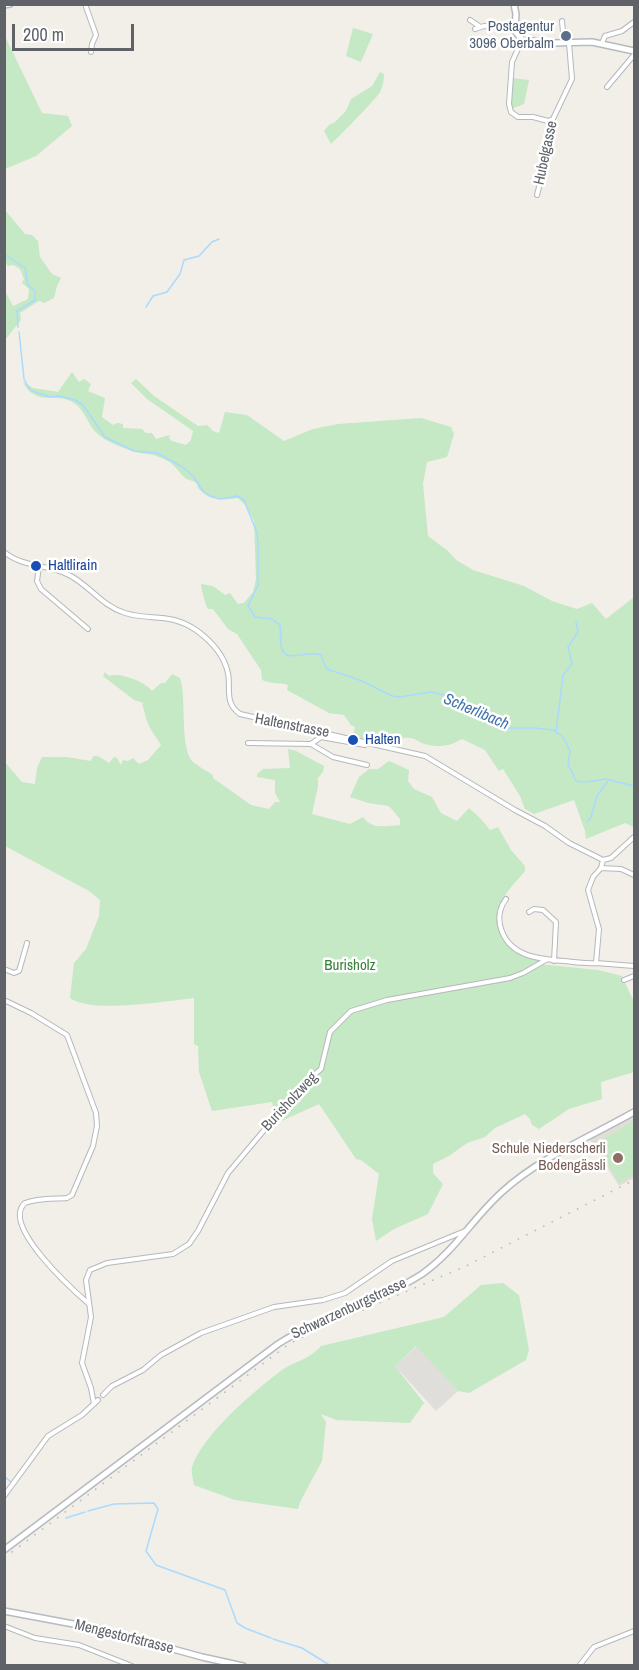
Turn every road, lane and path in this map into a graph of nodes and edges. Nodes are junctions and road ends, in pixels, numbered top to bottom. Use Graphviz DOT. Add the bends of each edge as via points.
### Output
graph roads {
  1 [pos="10,4"];
  2 [pos="85,4"];
  3 [pos="514,4"];
  4 [pos="4,5"];
  5 [pos="470,20"];
  6 [pos="562,21"];
  7 [pos="634,22"];
  8 [pos="515,28"];
  9 [pos="522,40"];
  10 [pos="567,43"];
  11 [pos="602,43"];
  12 [pos="91,52"];
  13 [pos="634,53"];
  14 [pos="607,87"];
  15 [pos="553,119"];
  16 [pos="547,121"];
  17 [pos="552,127"];
  18 [pos="537,195"];
  19 [pos="4,552"];
  20 [pos="39,566"];
  21 [pos="88,629"];
  22 [pos="368,741"];
  23 [pos="248,743"];
  24 [pos="311,744"];
  25 [pos="367,765"];
  26 [pos="634,837"];
  27 [pos="603,860"];
  28 [pos="602,868"];
  29 [pos="634,875"];
  30 [pos="506,899"];
  31 [pos="529,912"];
  32 [pos="27,943"];
  33 [pos="546,960"];
  34 [pos="554,961"];
  35 [pos="596,963"];
  36 [pos="634,966"];
  37 [pos="4,969"];
  38 [pos="634,976"];
  39 [pos="624,980"];
  40 [pos="4,1000"];
  41 [pos="634,1112"];
  42 [pos="14,1217"];
  43 [pos="468,1230"];
  44 [pos="34,1256"];
  45 [pos="90,1305"];
  46 [pos="103,1395"];
  47 [pos="98,1400"];
  48 [pos="93,1404"];
  49 [pos="4,1496"];
  50 [pos="4,1550"];
  51 [pos="4,1611"];
  52 [pos="4,1626"];
  53 [pos="634,1631"];
  54 [pos="132,1665"];
  55 [pos="243,1665"];
  56 [pos="579,1665"];
  1 -- 4 [label="main road"];
  2 -- 12 [label="street" via="96,35"];
  3 -- 8 [label="main road"];
  5 -- 8 [label="street" via="477,27"];
  6 -- 10 [label="street, Hubelgasse"];
  7 -- 11 [label="street" via="605,36"];
  8 -- 9 [label="main road"];
  9 -- 10 [label="main road"];
  9 -- 16 [label="street" via="512,62 511,112 514,116"];
  10 -- 11 [label="main road"];
  10 -- 15 [label="street, Hubelgasse" via="572,79"];
  11 -- 13 [label="main road"];
  13 -- 14 [label="street"];
  15 -- 16 [label="street"];
  15 -- 17 [label="street, Hubelgasse"];
  16 -- 17 [label="street"];
  17 -- 18 [label="street, Hubelgasse"];
  19 -- 20 [label="street, Haltenstrasse" via="19,562"];
  20 -- 21 [label="street" via="37,583 42,591"];
  20 -- 22 [label="street, Haltenstrasse" via="71,576 118,610 171,618 199,632 224,661 229,703 240,714"];
  22 -- 24 [label="street, Haltenstrasse" via="365,745 321,737"];
  22 -- 27 [label="street, Haltenstrasse" via="433,759"];
  23 -- 24 [label="street, Haltenstrasse"];
  24 -- 25 [label="street, Haltenstrasse" via="333,757"];
  26 -- 27 [label="street" via="611,858"];
  27 -- 28 [label="street"];
  28 -- 29 [label="street" via="621,869"];
  28 -- 35 [label="street" via="588,890 598,929"];
  30 -- 33 [label="street" via="500,912 504,935 515,950"];
  31 -- 34 [label="street" via="543,910 556,922"];
  32 -- 37 [label="street" via="19,971"];
  33 -- 34 [label="street"];
  33 -- 45 [label="street, Burisholzweg" via="510,978 387,1000 351,1011 330,1032 321,1069 303,1084 228,1173 189,1244 173,1254 94,1267 87,1277"];
  34 -- 35 [label="street"];
  35 -- 36 [label="street"];
  38 -- 39 [label="street"];
  40 -- 42 [label="street" via="67,1035 98,1122 93,1146 72,1195 28,1203"];
  41 -- 43 [label="main road, Schwarzenburgstrasse" via="525,1174 502,1192"];
  43 -- 46 [label="street" via="392,1262 345,1293 274,1307 201,1333"];
  43 -- 50 [label="main road, Schwarzenburgstrasse" via="443,1257 411,1280 278,1344"];
  44 -- 45 [label="street"];
  45 -- 48 [label="street, Burisholzweg" via="82,1363"];
  47 -- 48 [label="street"];
  48 -- 49 [label="street" via="48,1436"];
  51 -- 55 [label="main road, Mengestorfstrasse" via="115,1632"];
  52 -- 54 [label="street" via="35,1638 79,1645"];
  53 -- 56 [label="street" via="594,1647"];
}
